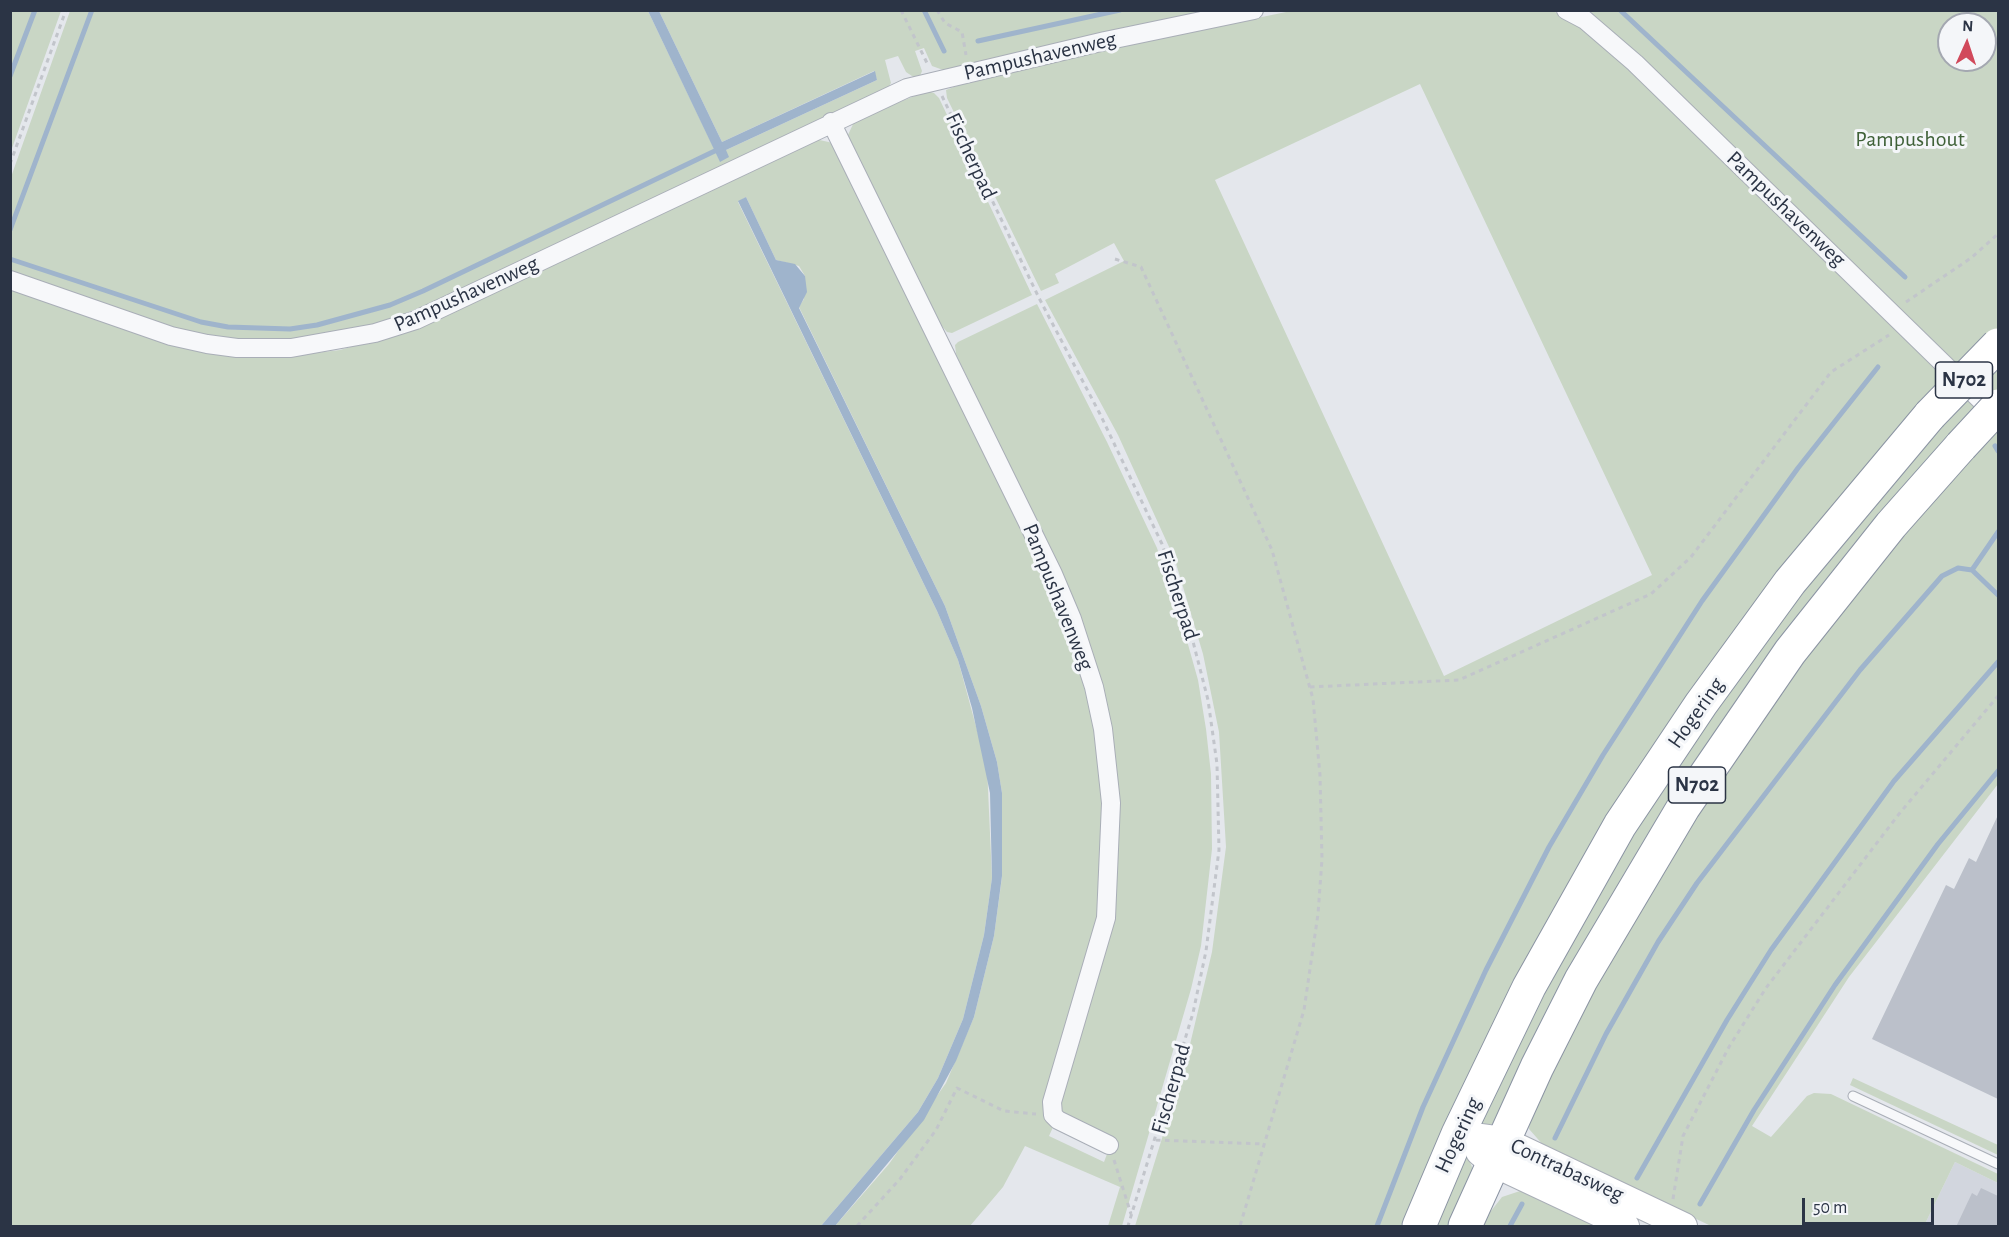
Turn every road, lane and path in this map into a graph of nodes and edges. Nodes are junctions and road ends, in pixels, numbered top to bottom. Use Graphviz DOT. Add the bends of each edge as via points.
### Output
graph roads {
  1 [pos="66,10"];
  2 [pos="901,10"];
  3 [pos="936,10"];
  4 [pos="1254,10"];
  5 [pos="1566,10"];
  6 [pos="969,72"];
  7 [pos="935,80"];
  8 [pos="831,122"];
  9 [pos="10,164"];
  10 [pos="1998,234"];
  11 [pos="1115,259"];
  12 [pos="10,280"];
  13 [pos="1891,311"];
  14 [pos="1905,325"];
  15 [pos="1998,345"];
  16 [pos="1998,406"];
  17 [pos="1998,417"];
  18 [pos="1310,687"];
  19 [pos="1998,696"];
  20 [pos="1853,1096"];
  21 [pos="1053,1115"];
  22 [pos="1458,1134"];
  23 [pos="1156,1140"];
  24 [pos="1264,1144"];
  25 [pos="1109,1145"];
  26 [pos="1498,1152"];
  27 [pos="1998,1164"];
  28 [pos="1132,1215"];
  29 [pos="1674,1222"];
  30 [pos="857,1227"];
  31 [pos="1128,1227"];
  32 [pos="1240,1227"];
  33 [pos="1419,1227"];
  34 [pos="1466,1227"];
  35 [pos="1626,1227"];
  1 -- 9 [label="path"];
  2 -- 7 [label="path, Fischerpad"];
  3 -- 6 [label="path" via="945,23 962,32"];
  4 -- 6 [label="street, Pampushavenweg"];
  5 -- 13 [label="street, Pampushavenweg" via="1585,20 1635,63"];
  6 -- 7 [label="street, Pampushavenweg"];
  7 -- 8 [label="street, Pampushavenweg" via="907,88"];
  7 -- 23 [label="path, Fischerpad" via="1038,298 1100,414 1162,544 1208,700 1217,764 1219,850 1195,1002"];
  8 -- 12 [label="street, Pampushavenweg" via="416,320 334,342 262,349 207,344 171,336"];
  8 -- 21 [label="street, Pampushavenweg" via="1053,574 1094,687 1111,803 1106,918 1057,1080"];
  10 -- 13 [label="path" via="1971,258"];
  11 -- 18 [label="path" via="1141,267 1264,531"];
  13 -- 14 [label="street, Pampushavenweg"];
  14 -- 17 [label="street, Pampushavenweg"];
  14 -- 18 [label="path" via="1831,372 1691,557 1651,594 1459,680"];
  15 -- 22 [label="highway, Hogering / N702, bridge" via="1930,416 1790,582 1701,704 1643,790 1561,928"];
  16 -- 26 [label="highway, Hogering / N702, bridge" via="1891,525 1832,598 1718,754 1581,980"];
  18 -- 24 [label="path" via="1320,775 1322,859 1318,914 1304,1010"];
  19 -- 29 [label="path" via="1899,814 1766,988 1729,1047 1683,1136 1678,1154"];
  20 -- 27 [label="lane"];
  21 -- 25 [label="street"];
  21 -- 30 [label="path" via="1004,1111 957,1088 936,1130 900,1179"];
  22 -- 26 [label="street, Contrabasweg"];
  22 -- 33 [label="highway, Hogering / N702"];
  23 -- 24 [label="path"];
  23 -- 28 [label="path, Fischerpad"];
  24 -- 32 [label="path"];
  25 -- 28 [label="path"];
  26 -- 29 [label="street, Contrabasweg"];
  26 -- 34 [label="highway, Hogering / N702"];
  26 -- 35 [label="street, Contrabasweg"];
  28 -- 31 [label="path, Fischerpad"];
}
